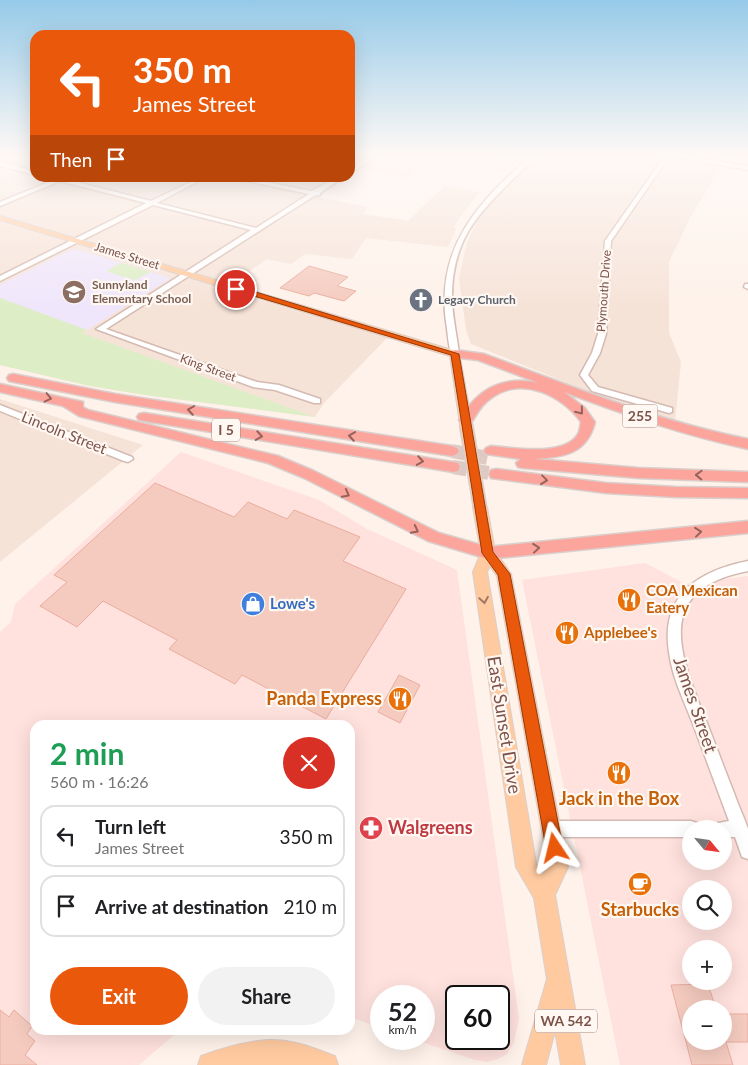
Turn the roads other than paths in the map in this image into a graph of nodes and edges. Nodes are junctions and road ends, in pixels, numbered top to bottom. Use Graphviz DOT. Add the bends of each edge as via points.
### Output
graph roads {
  1 [pos="144,207"];
  2 [pos="166,207"];
  3 [pos="292,207"];
  4 [pos="480,207"];
  5 [pos="631,207"];
  6 [pos="0,218"];
  7 [pos="257,230"];
  8 [pos="76,241"];
  9 [pos="187,274"];
  10 [pos="0,279"];
  11 [pos="455,354"];
  12 [pos="8,377"];
  13 [pos="0,388"];
  14 [pos="548,389"];
  15 [pos="317,401"];
  16 [pos="68,403"];
  17 [pos="0,408"];
  18 [pos="669,410"];
  19 [pos="466,422"];
  20 [pos="748,444"];
  21 [pos="452,451"];
  22 [pos="128,459"];
  23 [pos="493,461"];
  24 [pos="453,467"];
  25 [pos="748,477"];
  26 [pos="748,493"];
  27 [pos="748,527"];
  28 [pos="488,553"];
  29 [pos="748,566"];
  30 [pos="729,820"];
  31 [pos="551,829"];
  32 [pos="682,829"];
  33 [pos="732,829"];
  34 [pos="748,851"];
  35 [pos="544,894"];
  36 [pos="558,977"];
  37 [pos="210,1065"];
  38 [pos="326,1065"];
  39 [pos="534,1065"];
  40 [pos="573,1065"];
  1 -- 8 [label="street"];
  2 -- 7 [label="street"];
  3 -- 7 [label="street"];
  4 -- 11 [label="street, East Sunset Drive" via="466,228 450,279 448,298"];
  5 -- 18 [label="street, Plymouth Drive" via="608,241 602,334 584,375 596,389"];
  6 -- 8 [label="main road, James Street"];
  7 -- 9 [label="street"];
  8 -- 9 [label="main road, James Street"];
  8 -- 10 [label="street"];
  9 -- 11 [label="main road, James Street"];
  9 -- 15 [label="street, King Street" via="100,329 256,385 276,387"];
  11 -- 14 [label="highway"];
  11 -- 19 [label="main road, East Sunset Drive"];
  11 -- 20 [label="highway, 255" via="480,356 676,428"];
  21 -- 12 [label="highway, I 5, one-way" via="124,400"];
  13 -- 16 [label="highway, I 5, one-way"];
  14 -- 19 [label="highway" via="520,385 494,390 482,399"];
  14 -- 23 [label="highway, one-way" via="573,403 588,422 588,433 569,449"];
  16 -- 24 [label="highway, I 5, one-way"];
  16 -- 28 [label="highway, one-way" via="84,412 281,462 423,534"];
  17 -- 22 [label="street, Lincoln Street"];
  19 -- 28 [label="main road, East Sunset Drive / WA 542, bridge"];
  25 -- 23 [label="highway, one-way" via="638,473"];
  23 -- 26 [label="highway, one-way" via="606,488"];
  28 -- 27 [label="highway, one-way"];
  28 -- 31 [label="main road, East Sunset Drive / WA 542" via="504,574"];
  28 -- 35 [label="main road, East Sunset Drive / WA 542, one-way" via="480,572 526,867"];
  29 -- 30 [label="street, James Street" via="720,572 696,585 679,606 674,632 679,666"];
  31 -- 32 [label="street"];
  31 -- 35 [label="main road, East Sunset Drive / WA 542" via="558,867"];
  33 -- 34 [label="street, James Street"];
  35 -- 36 [label="main road, East Sunset Drive / WA 542"];
  36 -- 39 [label="main road"];
  36 -- 40 [label="main road, East Sunset Drive / WA 542"];
  37 -- 38 [label="main road" via="238,1056 287,1052"];
}
